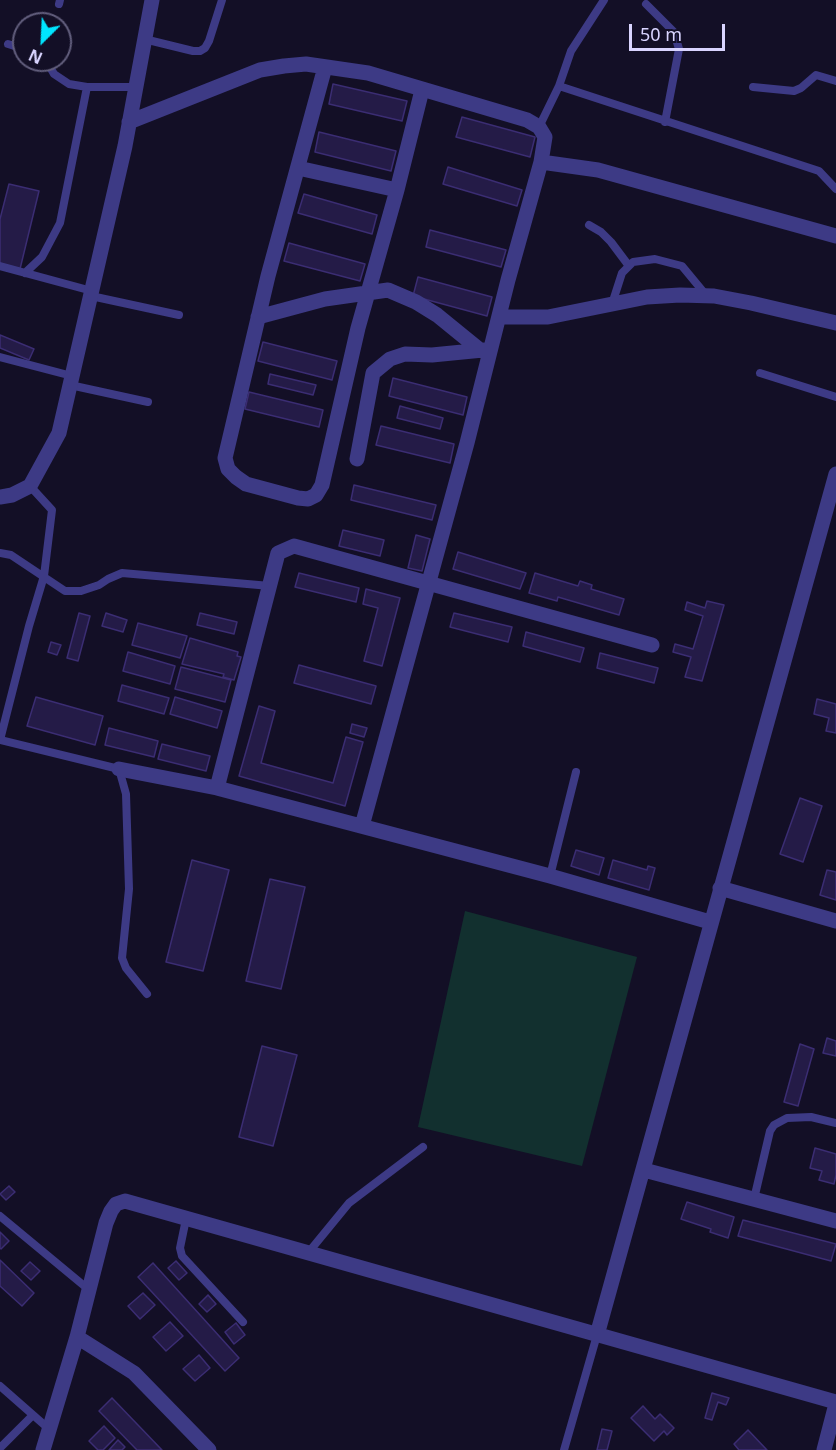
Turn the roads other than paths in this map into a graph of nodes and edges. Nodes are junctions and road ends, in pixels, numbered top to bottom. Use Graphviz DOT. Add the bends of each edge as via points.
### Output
graph roads {
  1 [pos="152,0"];
  2 [pos="222,0"];
  3 [pos="604,0"];
  4 [pos="646,4"];
  5 [pos="144,39"];
  6 [pos="8,44"];
  7 [pos="12,45"];
  8 [pos="325,67"];
  9 [pos="53,72"];
  10 [pos="836,81"];
  11 [pos="559,86"];
  12 [pos="87,87"];
  13 [pos="135,87"];
  14 [pos="753,87"];
  15 [pos="422,90"];
  16 [pos="129,122"];
  17 [pos="665,122"];
  18 [pos="539,127"];
  19 [pos="541,162"];
  20 [pos="298,168"];
  21 [pos="836,189"];
  22 [pos="397,190"];
  23 [pos="589,225"];
  24 [pos="836,236"];
  25 [pos="0,266"];
  26 [pos="629,267"];
  27 [pos="25,273"];
  28 [pos="368,292"];
  29 [pos="92,294"];
  30 [pos="707,296"];
  31 [pos="612,304"];
  32 [pos="179,315"];
  33 [pos="258,317"];
  34 [pos="499,317"];
  35 [pos="836,323"];
  36 [pos="485,349"];
  37 [pos="0,357"];
  38 [pos="760,373"];
  39 [pos="71,380"];
  40 [pos="836,397"];
  41 [pos="148,402"];
  42 [pos="357,459"];
  43 [pos="835,484"];
  44 [pos="30,486"];
  45 [pos="0,497"];
  46 [pos="0,554"];
  47 [pos="44,576"];
  48 [pos="428,583"];
  49 [pos="270,586"];
  50 [pos="652,645"];
  51 [pos="0,740"];
  52 [pos="119,770"];
  53 [pos="576,772"];
  54 [pos="217,788"];
  55 [pos="362,826"];
  56 [pos="550,876"];
  57 [pos="720,888"];
  58 [pos="836,921"];
  59 [pos="710,922"];
  60 [pos="147,994"];
  61 [pos="836,1123"];
  62 [pos="423,1147"];
  63 [pos="644,1170"];
  64 [pos="754,1199"];
  65 [pos="0,1216"];
  66 [pos="186,1219"];
  67 [pos="836,1221"];
  68 [pos="308,1254"];
  69 [pos="88,1289"];
  70 [pos="243,1323"];
  71 [pos="597,1335"];
  72 [pos="77,1337"];
  73 [pos="0,1386"];
  74 [pos="836,1403"];
  75 [pos="33,1415"];
  76 [pos="50,1429"];
  77 [pos="0,1448"];
  78 [pos="43,1450"];
  79 [pos="208,1450"];
  80 [pos="564,1450"];
  81 [pos="824,1450"];
  1 -- 5 [label="street"];
  2 -- 5 [label="lane" via="209,41 200,51"];
  3 -- 11 [label="lane" via="571,51"];
  4 -- 17 [label="lane" via="674,32 680,49"];
  5 -- 13 [label="street"];
  6 -- 7 [label="lane"];
  8 -- 15 [label="street" via="368,73"];
  8 -- 16 [label="street" via="306,64 260,70"];
  8 -- 20 [label="street"];
  9 -- 12 [label="lane" via="69,84"];
  10 -- 14 [label="lane" via="816,75 794,91"];
  11 -- 17 [label="lane"];
  11 -- 18 [label="lane"];
  12 -- 13 [label="lane"];
  12 -- 27 [label="lane" via="60,223 42,257"];
  13 -- 16 [label="street"];
  15 -- 18 [label="street" via="527,120"];
  15 -- 22 [label="street"];
  16 -- 29 [label="street"];
  17 -- 21 [label="lane" via="819,171"];
  18 -- 19 [label="street" via="545,137"];
  19 -- 24 [label="street" via="598,170"];
  19 -- 34 [label="street"];
  20 -- 22 [label="street"];
  20 -- 33 [label="street"];
  22 -- 28 [label="street"];
  23 -- 26 [label="lane" via="611,242"];
  25 -- 27 [label="lane"];
  26 -- 30 [label="lane" via="633,262 655,259 682,266"];
  26 -- 31 [label="lane" via="622,273"];
  27 -- 29 [label="lane"];
  28 -- 33 [label="street"];
  28 -- 33 [label="street" via="322,485 308,499 246,484 228,469 225,458"];
  28 -- 36 [label="street" via="388,290 416,302"];
  29 -- 32 [label="lane"];
  29 -- 39 [label="street"];
  30 -- 31 [label="street" via="647,297"];
  30 -- 35 [label="street"];
  31 -- 34 [label="street" via="548,317"];
  34 -- 36 [label="street"];
  36 -- 42 [label="street" via="390,358 373,373"];
  36 -- 48 [label="street"];
  37 -- 39 [label="lane"];
  38 -- 40 [label="lane"];
  39 -- 41 [label="lane"];
  39 -- 44 [label="street" via="59,433"];
  43 -- 57 [label="street"];
  44 -- 45 [label="street"];
  44 -- 47 [label="lane" via="52,510"];
  46 -- 47 [label="lane" via="11,555"];
  47 -- 49 [label="lane" via="64,591 81,591 122,573"];
  47 -- 51 [label="lane"];
  48 -- 49 [label="street" via="294,546 278,553"];
  48 -- 50 [label="street"];
  48 -- 55 [label="street"];
  49 -- 54 [label="street"];
  51 -- 52 [label="lane"];
  52 -- 54 [label="street"];
  52 -- 60 [label="lane" via="126,794 129,889 122,958"];
  53 -- 56 [label="lane"];
  54 -- 55 [label="street"];
  55 -- 56 [label="street"];
  56 -- 59 [label="street"];
  57 -- 58 [label="street"];
  57 -- 59 [label="street"];
  59 -- 63 [label="street"];
  61 -- 64 [label="lane" via="811,1117 787,1118 774,1125"];
  62 -- 68 [label="lane" via="349,1203"];
  63 -- 64 [label="street"];
  63 -- 71 [label="street"];
  64 -- 67 [label="street"];
  65 -- 69 [label="lane"];
  66 -- 68 [label="street"];
  66 -- 69 [label="street" via="125,1201 116,1204 106,1223"];
  66 -- 70 [label="lane" via="182,1256"];
  68 -- 71 [label="street"];
  69 -- 72 [label="street"];
  71 -- 74 [label="street"];
  71 -- 80 [label="lane"];
  72 -- 76 [label="street"];
  72 -- 79 [label="street" via="134,1373"];
  73 -- 75 [label="lane"];
  74 -- 81 [label="street"];
  75 -- 76 [label="lane"];
  75 -- 77 [label="lane"];
  76 -- 78 [label="street"];
}
